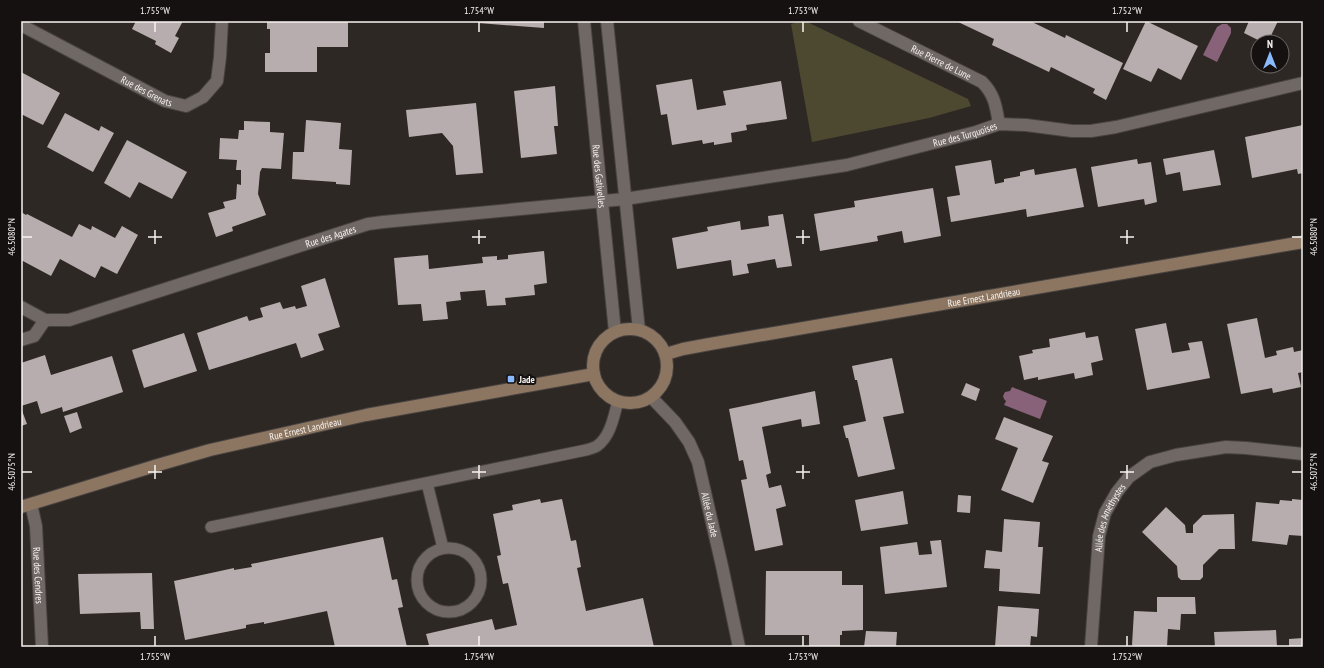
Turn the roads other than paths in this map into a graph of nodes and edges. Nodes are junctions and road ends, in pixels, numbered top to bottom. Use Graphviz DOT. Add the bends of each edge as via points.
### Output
graph roads {
  1 [pos="222,21"];
  2 [pos="584,21"];
  3 [pos="607,21"];
  4 [pos="859,21"];
  5 [pos="21,25"];
  6 [pos="1303,83"];
  7 [pos="999,124"];
  8 [pos="626,199"];
  9 [pos="602,201"];
  10 [pos="1303,242"];
  11 [pos="21,306"];
  12 [pos="45,320"];
  13 [pos="639,330"];
  14 [pos="615,332"];
  15 [pos="21,340"];
  16 [pos="666,354"];
  17 [pos="594,374"];
  18 [pos="651,396"];
  19 [pos="618,401"];
  20 [pos="1303,454"];
  21 [pos="427,483"];
  22 [pos="26,506"];
  23 [pos="210,527"];
  24 [pos="443,548"];
  25 [pos="42,647"];
  26 [pos="740,647"];
  27 [pos="1091,647"];
  1 -- 5 [label="street, Rue des Grenats" via="217,81 203,97 186,106 165,101"];
  2 -- 9 [label="street, Rue des Gativelles"];
  3 -- 8 [label="street"];
  4 -- 7 [label="street, Rue Pierre de Lune" via="982,82 991,91"];
  6 -- 7 [label="street, Rue des Turquoises" via="1091,131"];
  7 -- 8 [label="street, Rue des Turquoises" via="847,165"];
  8 -- 9 [label="street, Rue des Agates"];
  8 -- 13 [label="street"];
  9 -- 12 [label="street, Rue des Agates" via="368,224 69,320"];
  9 -- 14 [label="street, Rue des Gativelles"];
  10 -- 16 [label="street, Rue Ernest Landrieau" via="710,344"];
  11 -- 12 [label="street"];
  12 -- 15 [label="street" via="34,336"];
  13 -- 14 [label="street"];
  13 -- 16 [label="street" via="651,335"];
  14 -- 17 [label="street" via="605,339 598,349 594,361"];
  16 -- 18 [label="street" via="666,378"];
  17 -- 19 [label="street" via="607,395"];
  17 -- 22 [label="street, Rue Ernest Landrieau" via="366,415 210,450"];
  18 -- 19 [label="street" via="641,402"];
  18 -- 26 [label="street, Allée du Jade" via="675,422 689,442 698,462"];
  19 -- 21 [label="lane" via="614,419 606,436 597,446"];
  20 -- 27 [label="street, Allée des Améthystes" via="1226,447 1150,462 1129,477 1105,513 1099,536"];
  21 -- 23 [label="lane"];
  21 -- 24 [label="lane"];
  22 -- 25 [label="street, Rue des Cendres" via="36,526"];
  24 -- 24 [label="lane" via="425,559 419,569 417,580 424,600 432,607 454,611 464,608 478,594 481,574 471,556 453,548"];
}
